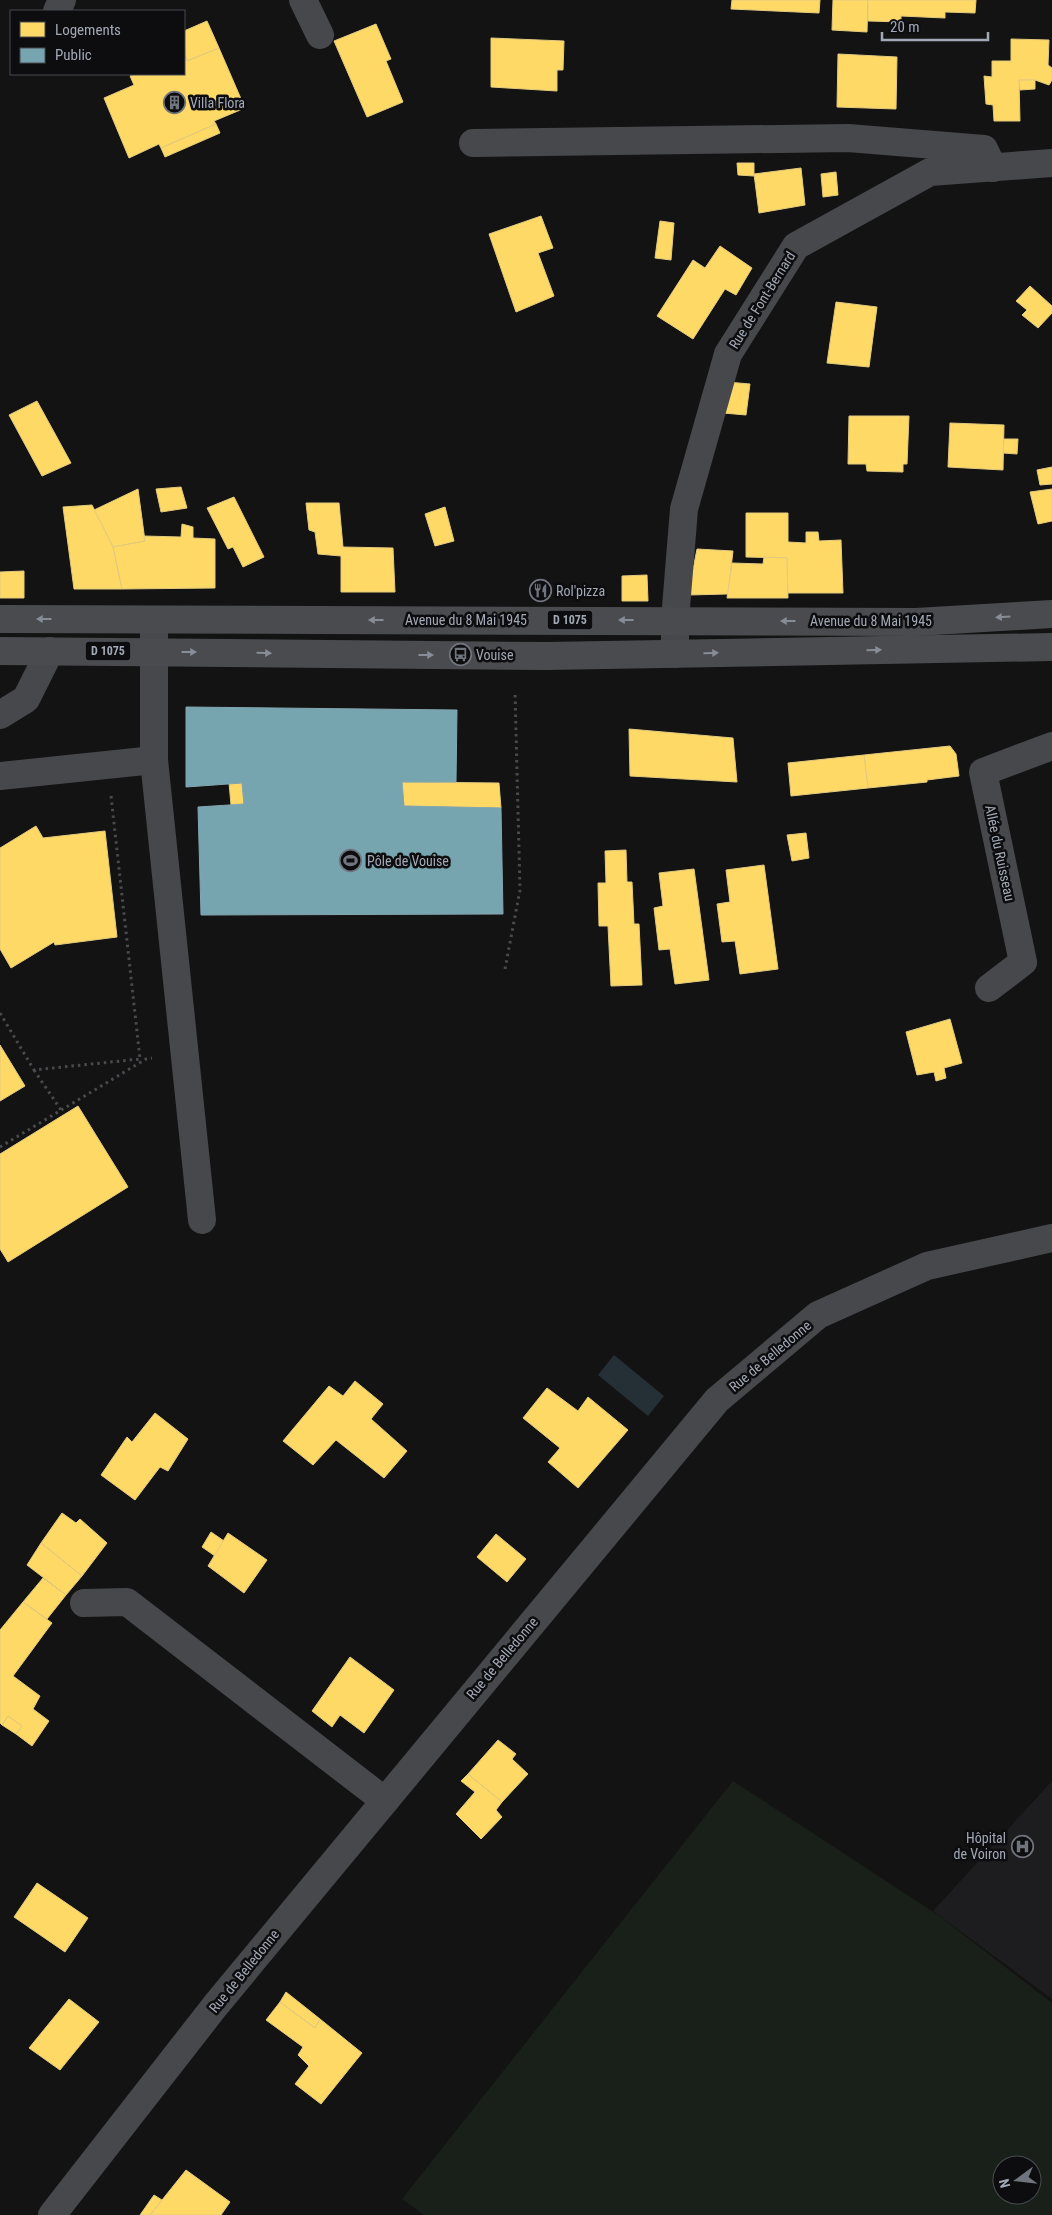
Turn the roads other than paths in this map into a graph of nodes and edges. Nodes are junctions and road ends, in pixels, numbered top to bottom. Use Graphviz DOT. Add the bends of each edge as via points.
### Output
graph roads {
  1 [pos="303,0"];
  2 [pos="320,35"];
  3 [pos="473,143"];
  4 [pos="1052,163"];
  5 [pos="993,168"];
  6 [pos="1052,614"];
  7 [pos="0,619"];
  8 [pos="154,620"];
  9 [pos="676,620"];
  10 [pos="1052,648"];
  11 [pos="0,650"];
  12 [pos="50,651"];
  13 [pos="155,652"];
  14 [pos="675,654"];
  15 [pos="0,715"];
  16 [pos="1052,746"];
  17 [pos="154,760"];
  18 [pos="0,776"];
  19 [pos="989,988"];
  20 [pos="202,1220"];
  21 [pos="1052,1238"];
  22 [pos="84,1603"];
  23 [pos="385,1800"];
  24 [pos="52,2215"];
  1 -- 2 [label="street"];
  3 -- 5 [label="street" via="848,138 984,149"];
  4 -- 5 [label="street, Rue de Font-Bernard"];
  5 -- 9 [label="street, Rue de Font-Bernard" via="930,172 796,246 728,354 684,509"];
  6 -- 9 [label="main road, Avenue du 8 Mai 1945 / D 1075, one-way" via="916,622"];
  8 -- 7 [label="main road, Avenue du 8 Mai 1945 / D 1075, one-way"];
  9 -- 8 [label="main road, Avenue du 8 Mai 1945 / D 1075, one-way"];
  8 -- 13 [label="street"];
  9 -- 14 [label="street, Rue de Font-Bernard"];
  14 -- 10 [label="main road, Avenue du 8 Mai 1945 / D 1075, one-way"];
  11 -- 12 [label="main road, Avenue du 8 Mai 1945 / D 1075"];
  12 -- 13 [label="main road, Avenue du 8 Mai 1945 / D 1075"];
  12 -- 15 [label="street" via="26,699"];
  13 -- 14 [label="main road, Avenue du 8 Mai 1945 / D 1075, one-way"];
  13 -- 17 [label="street"];
  16 -- 19 [label="street, Allée du Ruisseau" via="984,772 1023,962"];
  17 -- 18 [label="street"];
  17 -- 20 [label="street"];
  21 -- 23 [label="street, Rue de Belledonne" via="927,1266 818,1315 717,1400"];
  22 -- 23 [label="street" via="127,1602"];
  23 -- 24 [label="street, Rue de Belledonne" via="215,2006"];
}
